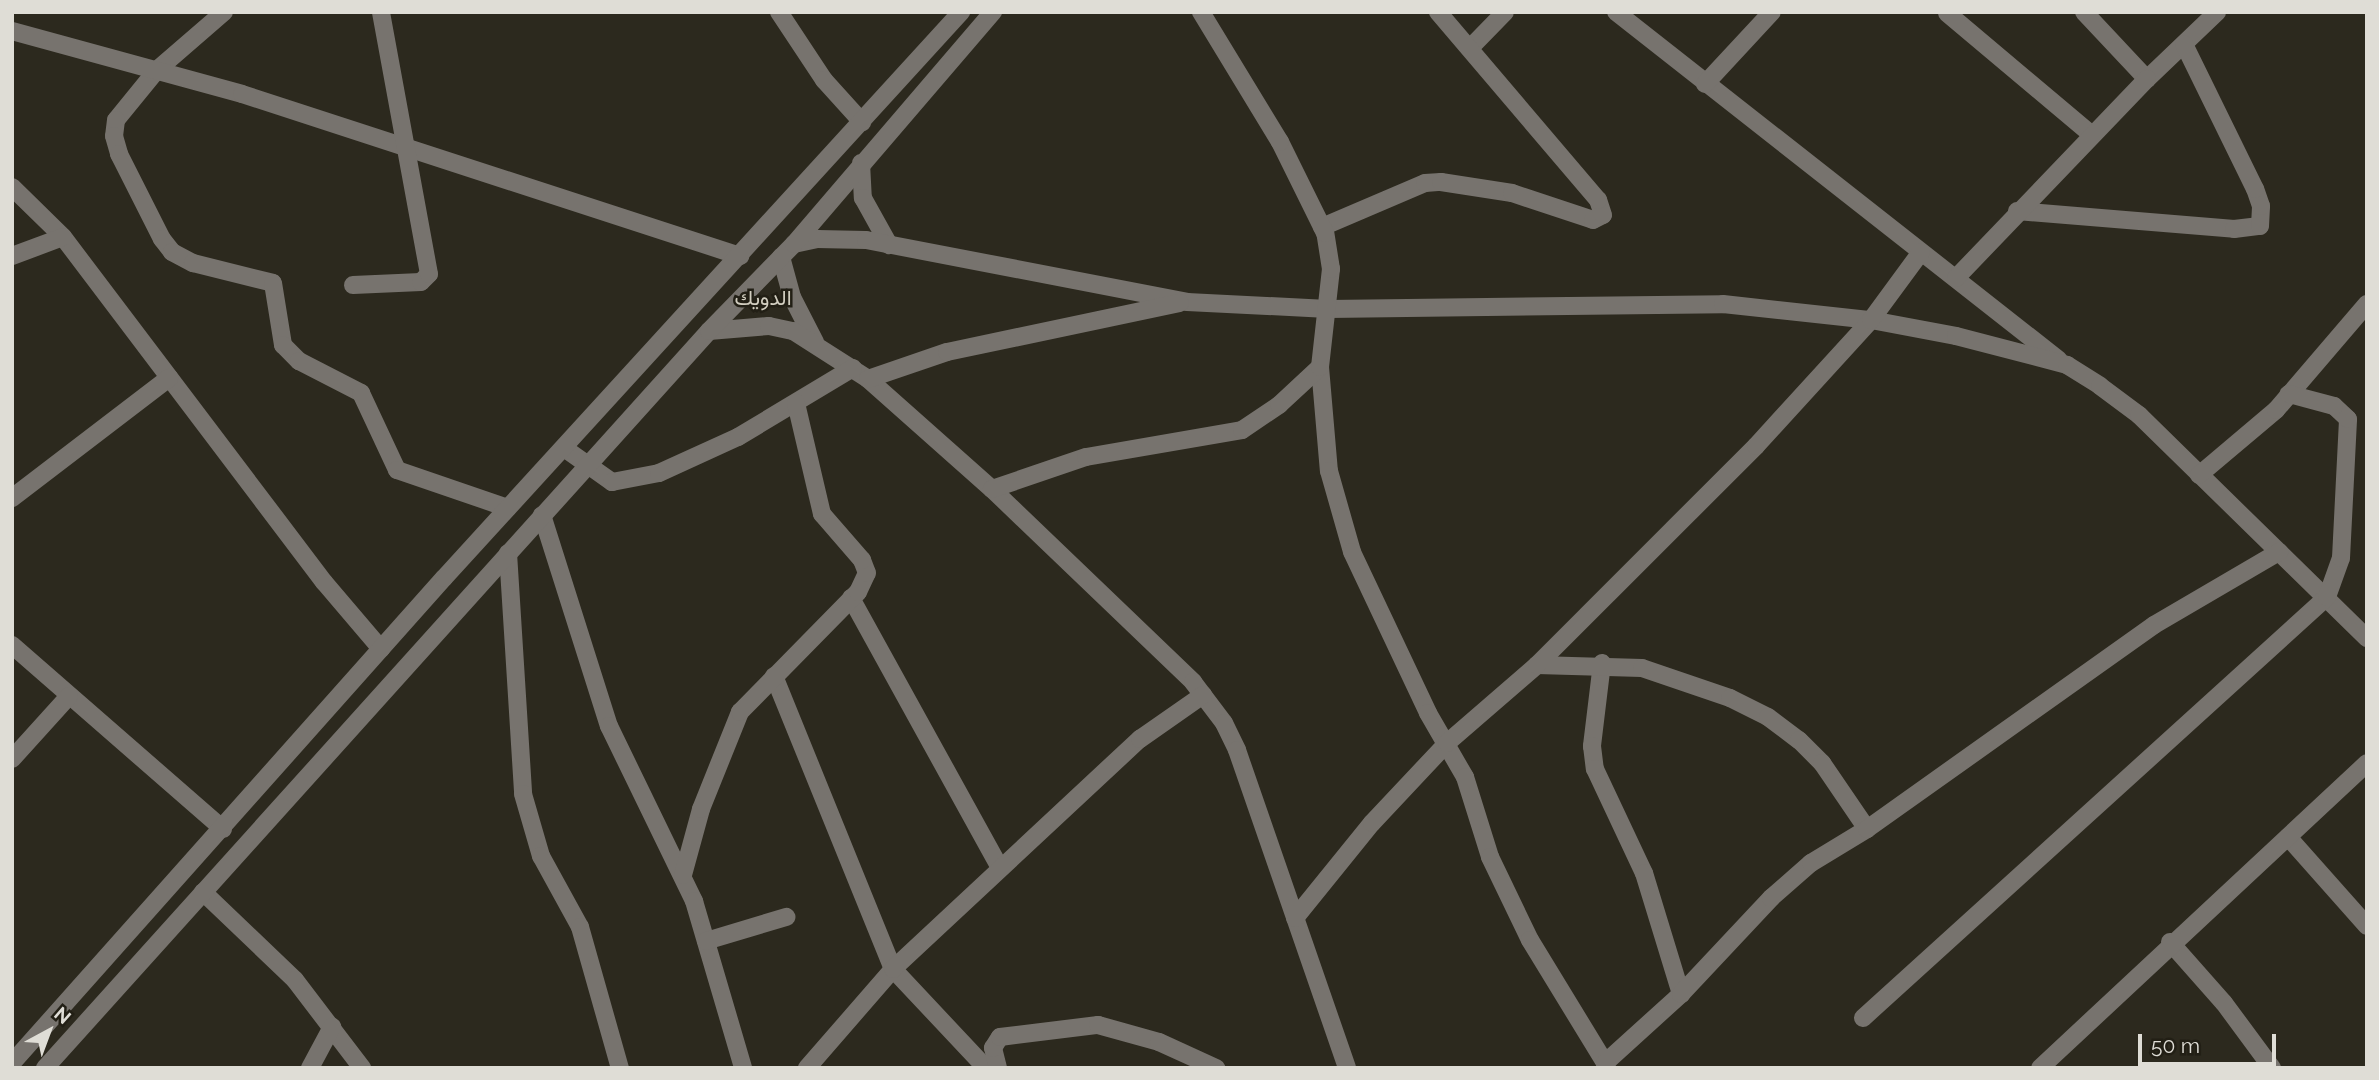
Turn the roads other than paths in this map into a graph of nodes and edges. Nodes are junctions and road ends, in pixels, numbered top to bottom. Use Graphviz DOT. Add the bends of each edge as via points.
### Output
graph roads {
  1 [pos="224,12"];
  2 [pos="381,12"];
  3 [pos="779,12"];
  4 [pos="961,12"];
  5 [pos="993,12"];
  6 [pos="1201,12"];
  7 [pos="1438,12"];
  8 [pos="1505,12"];
  9 [pos="1616,12"];
  10 [pos="1772,12"];
  11 [pos="2084,12"];
  12 [pos="2217,12"];
  13 [pos="1947,13"];
  14 [pos="12,31"];
  15 [pos="2184,44"];
  16 [pos="1470,48"];
  17 [pos="156,71"];
  18 [pos="2147,79"];
  19 [pos="1705,84"];
  20 [pos="889,92"];
  21 [pos="907,110"];
  22 [pos="862,122"];
  23 [pos="2092,135"];
  24 [pos="409,151"];
  25 [pos="862,163"];
  26 [pos="12,187"];
  27 [pos="2017,211"];
  28 [pos="1322,228"];
  29 [pos="63,237"];
  30 [pos="794,244"];
  31 [pos="889,245"];
  32 [pos="1921,252"];
  33 [pos="12,256"];
  34 [pos="740,256"];
  35 [pos="781,257"];
  36 [pos="1956,278"];
  37 [pos="352,285"];
  38 [pos="1187,302"];
  39 [pos="2367,304"];
  40 [pos="1328,309"];
  41 [pos="1871,320"];
  42 [pos="709,331"];
  43 [pos="815,342"];
  44 [pos="2067,366"];
  45 [pos="1320,367"];
  46 [pos="853,368"];
  47 [pos="169,378"];
  48 [pos="868,379"];
  49 [pos="2289,394"];
  50 [pos="796,403"];
  51 [pos="564,448"];
  52 [pos="587,467"];
  53 [pos="2199,475"];
  54 [pos="992,489"];
  55 [pos="12,498"];
  56 [pos="509,508"];
  57 [pos="542,515"];
  58 [pos="2279,552"];
  59 [pos="508,553"];
  60 [pos="2327,597"];
  61 [pos="852,598"];
  62 [pos="2367,638"];
  63 [pos="12,645"];
  64 [pos="381,649"];
  65 [pos="1602,663"];
  66 [pos="1537,665"];
  67 [pos="774,676"];
  68 [pos="1203,695"];
  69 [pos="69,696"];
  70 [pos="1447,743"];
  71 [pos="12,759"];
  72 [pos="2367,763"];
  73 [pos="223,829"];
  74 [pos="1867,829"];
  75 [pos="2288,837"];
  76 [pos="1000,869"];
  77 [pos="682,875"];
  78 [pos="203,892"];
  79 [pos="786,917"];
  80 [pos="1295,918"];
  81 [pos="2367,926"];
  82 [pos="706,941"];
  83 [pos="2171,943"];
  84 [pos="892,970"];
  85 [pos="1681,994"];
  86 [pos="1863,1018"];
  87 [pos="332,1027"];
  88 [pos="12,1063"];
  89 [pos="1606,1065"];
  90 [pos="45,1068"];
  91 [pos="310,1068"];
  92 [pos="362,1068"];
  93 [pos="620,1068"];
  94 [pos="743,1068"];
  95 [pos="807,1068"];
  96 [pos="986,1068"];
  97 [pos="999,1068"];
  98 [pos="1216,1068"];
  99 [pos="1347,1068"];
  100 [pos="2040,1068"];
  101 [pos="2272,1068"];
  1 -- 17 [label="street"];
  2 -- 24 [label="street"];
  3 -- 22 [label="street" via="824,80"];
  4 -- 20 [label="street"];
  5 -- 21 [label="street"];
  6 -- 28 [label="street" via="1280,142"];
  7 -- 16 [label="street"];
  8 -- 16 [label="street"];
  9 -- 19 [label="street"];
  10 -- 19 [label="street"];
  11 -- 18 [label="street"];
  12 -- 15 [label="street"];
  13 -- 23 [label="street"];
  14 -- 17 [label="street"];
  15 -- 18 [label="street"];
  15 -- 27 [label="street" via="2255,189 2261,206 2260,226 2234,229"];
  16 -- 28 [label="street" via="1598,200 1603,215 1593,220 1502,191 1433,183"];
  17 -- 24 [label="street" via="320,118"];
  17 -- 56 [label="street" via="121,110 114,136 152,222 172,253 193,263 274,283 283,345 299,361 361,393 397,470"];
  18 -- 23 [label="street"];
  19 -- 32 [label="street"];
  20 -- 21 [label="street"];
  20 -- 22 [label="street"];
  21 -- 25 [label="street"];
  22 -- 34 [label="street"];
  23 -- 27 [label="street"];
  24 -- 34 [label="street" via="565,196"];
  24 -- 37 [label="street" via="429,274 421,282"];
  25 -- 30 [label="street"];
  25 -- 31 [label="street" via="863,198"];
  26 -- 29 [label="street"];
  27 -- 36 [label="street"];
  28 -- 40 [label="street" via="1331,269"];
  29 -- 33 [label="street"];
  29 -- 47 [label="street"];
  30 -- 31 [label="street" via="842,237"];
  30 -- 35 [label="street"];
  31 -- 38 [label="street"];
  32 -- 36 [label="street"];
  32 -- 41 [label="street"];
  34 -- 51 [label="street"];
  35 -- 42 [label="street"];
  35 -- 43 [label="street" via="792,297"];
  36 -- 44 [label="street"];
  38 -- 40 [label="street"];
  38 -- 48 [label="street" via="947,352"];
  39 -- 49 [label="street"];
  40 -- 41 [label="street" via="1693,303"];
  40 -- 45 [label="street"];
  41 -- 44 [label="street" via="1956,335"];
  41 -- 66 [label="street" via="1756,446"];
  42 -- 43 [label="street" via="769,326"];
  42 -- 52 [label="street"];
  43 -- 46 [label="street"];
  44 -- 53 [label="street" via="2139,415"];
  45 -- 54 [label="street" via="1279,405 1242,430 1086,457"];
  45 -- 70 [label="street" via="1329,471 1346,535 1389,634"];
  46 -- 48 [label="street"];
  46 -- 50 [label="street"];
  47 -- 55 [label="street"];
  47 -- 64 [label="street" via="324,582"];
  48 -- 54 [label="street"];
  49 -- 53 [label="street"];
  49 -- 60 [label="street" via="2334,406 2348,419 2342,558"];
  50 -- 52 [label="street" via="738,437 659,473 618,483"];
  50 -- 61 [label="street" via="822,514 866,568"];
  51 -- 52 [label="street"];
  51 -- 56 [label="street"];
  52 -- 57 [label="street"];
  53 -- 58 [label="street"];
  54 -- 68 [label="street"];
  56 -- 64 [label="street"];
  57 -- 59 [label="street"];
  57 -- 77 [label="street" via="609,726"];
  58 -- 60 [label="street"];
  58 -- 74 [label="street" via="2154,625"];
  59 -- 78 [label="street"];
  59 -- 93 [label="street" via="523,794 541,856 580,927"];
  60 -- 62 [label="street"];
  60 -- 86 [label="street"];
  61 -- 67 [label="street"];
  61 -- 76 [label="street"];
  63 -- 69 [label="street"];
  64 -- 73 [label="street"];
  65 -- 66 [label="street"];
  65 -- 74 [label="street" via="1679,677 1768,717 1822,763"];
  65 -- 85 [label="street" via="1592,746 1595,769 1644,873"];
  66 -- 70 [label="street"];
  67 -- 77 [label="street" via="735,721 701,809"];
  67 -- 84 [label="street"];
  68 -- 76 [label="street" via="1140,739"];
  68 -- 80 [label="street" via="1237,750"];
  69 -- 71 [label="street"];
  69 -- 73 [label="street"];
  70 -- 80 [label="street" via="1372,823"];
  70 -- 89 [label="street" via="1465,777 1490,857 1520,919"];
  72 -- 75 [label="street"];
  73 -- 88 [label="street"];
  74 -- 85 [label="street" via="1811,863 1771,898"];
  75 -- 81 [label="street"];
  75 -- 83 [label="street"];
  76 -- 84 [label="street"];
  77 -- 82 [label="street"];
  78 -- 87 [label="street" via="295,980"];
  78 -- 90 [label="street"];
  79 -- 82 [label="street"];
  80 -- 99 [label="street"];
  82 -- 94 [label="street"];
  83 -- 100 [label="street"];
  83 -- 101 [label="street" via="2224,1003"];
  84 -- 95 [label="street"];
  84 -- 96 [label="street"];
  85 -- 89 [label="street"];
  87 -- 91 [label="street"];
  87 -- 92 [label="street"];
  97 -- 98 [label="street" via="993,1048 1000,1037 1098,1025 1159,1042"];
}
